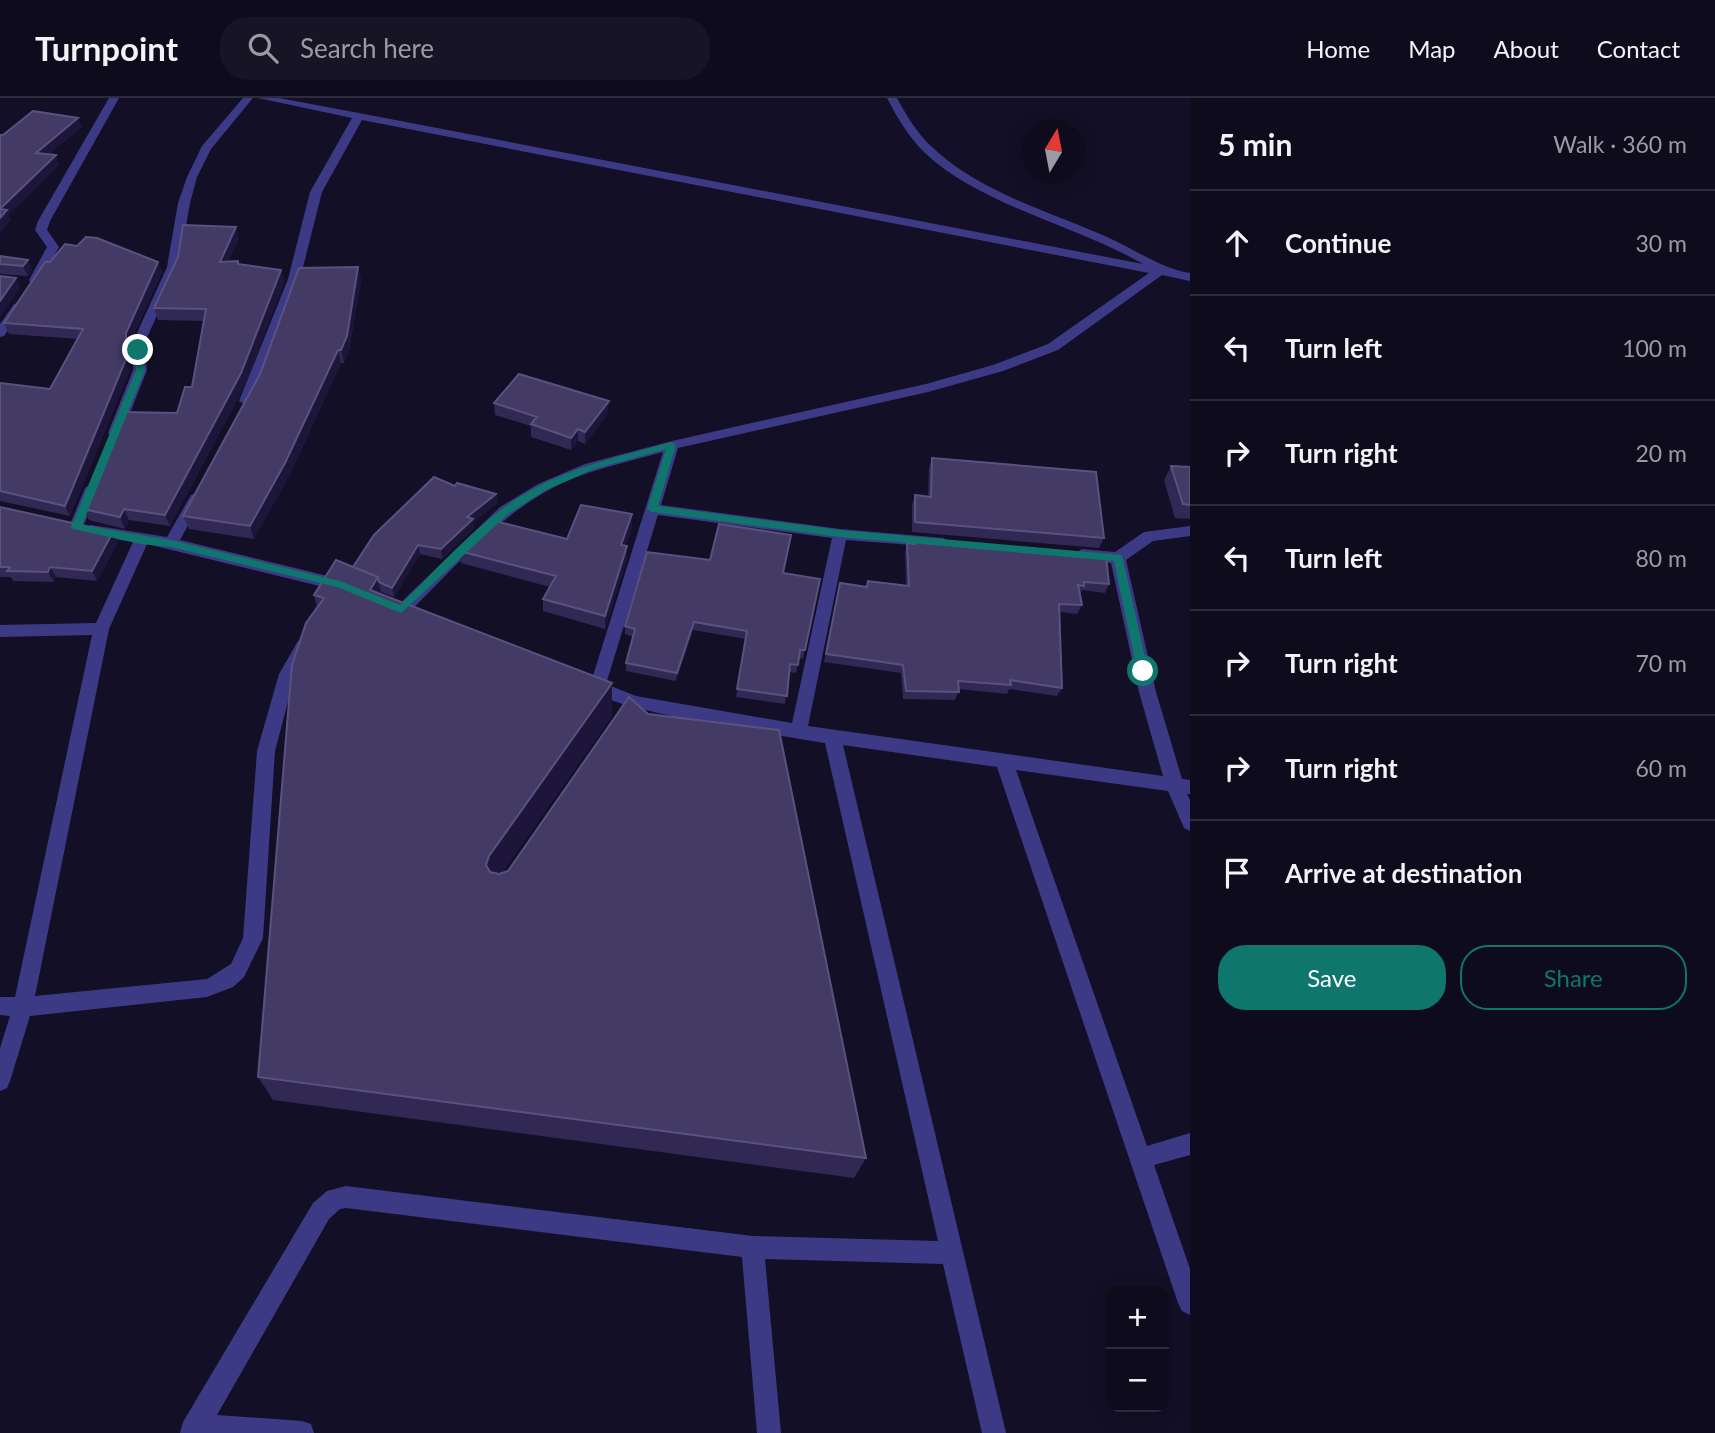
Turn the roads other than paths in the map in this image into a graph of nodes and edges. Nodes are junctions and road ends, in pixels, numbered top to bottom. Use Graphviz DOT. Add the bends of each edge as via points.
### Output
graph roads {
  1 [pos="114,98"];
  2 [pos="248,98"];
  3 [pos="263,98"];
  4 [pos="892,98"];
  5 [pos="359,116"];
  6 [pos="1161,270"];
  7 [pos="1190,277"];
  8 [pos="0,333"];
  9 [pos="243,408"];
  10 [pos="111,443"];
  11 [pos="672,445"];
  12 [pos="96,479"];
  13 [pos="203,486"];
  14 [pos="652,509"];
  15 [pos="1190,531"];
  16 [pos="840,534"];
  17 [pos="141,540"];
  18 [pos="171,543"];
  19 [pos="951,543"];
  20 [pos="1063,553"];
  21 [pos="1118,558"];
  22 [pos="364,594"];
  23 [pos="401,610"];
  24 [pos="101,629"];
  25 [pos="313,629"];
  26 [pos="0,631"];
  27 [pos="573,678"];
  28 [pos="597,688"];
  29 [pos="799,729"];
  30 [pos="832,737"];
  31 [pos="1004,761"];
  32 [pos="1182,786"];
  33 [pos="1190,823"];
  34 [pos="0,1006"];
  35 [pos="23,1007"];
  36 [pos="0,1081"];
  37 [pos="1190,1144"];
  38 [pos="1142,1158"];
  39 [pos="753,1247"];
  40 [pos="950,1253"];
  41 [pos="1190,1303"];
  42 [pos="193,1429"];
  43 [pos="302,1433"];
  44 [pos="769,1433"];
  45 [pos="994,1433"];
  1 -- 8 [label="street" via="44,221 41,230 53,247"];
  2 -- 10 [label="street" via="206,148 192,177 173,267 138,344 141,370"];
  3 -- 5 [label="street"];
  4 -- 6 [label="street" via="932,153 981,184 1131,251"];
  5 -- 6 [label="street"];
  5 -- 9 [label="street" via="316,192 294,279"];
  6 -- 7 [label="street"];
  6 -- 11 [label="street" via="1053,347 998,368"];
  11 -- 14 [label="street"];
  11 -- 23 [label="street" via="590,467 543,487 505,511"];
  12 -- 17 [label="street" via="70,526"];
  13 -- 18 [label="street"];
  14 -- 16 [label="street"];
  14 -- 28 [label="street"];
  15 -- 21 [label="street" via="1149,536"];
  16 -- 19 [label="street"];
  16 -- 29 [label="street"];
  17 -- 18 [label="street"];
  17 -- 24 [label="street"];
  18 -- 22 [label="street"];
  20 -- 21 [label="street"];
  21 -- 32 [label="street" via="1143,671"];
  24 -- 26 [label="street"];
  24 -- 35 [label="street"];
  25 -- 35 [label="street" via="287,674 266,751 253,938 242,966 228,982 207,988"];
  27 -- 28 [label="street"];
  28 -- 29 [label="street" via="634,702"];
  29 -- 30 [label="street"];
  30 -- 31 [label="street"];
  30 -- 40 [label="street"];
  31 -- 32 [label="street"];
  31 -- 38 [label="street"];
  32 -- 33 [label="street"];
  34 -- 35 [label="street"];
  35 -- 36 [label="street"];
  37 -- 38 [label="street"];
  38 -- 41 [label="street"];
  39 -- 40 [label="street"];
  39 -- 42 [label="street" via="335,1199 321,1211"];
  39 -- 44 [label="street"];
  40 -- 45 [label="street"];
  42 -- 43 [label="street"];
}
